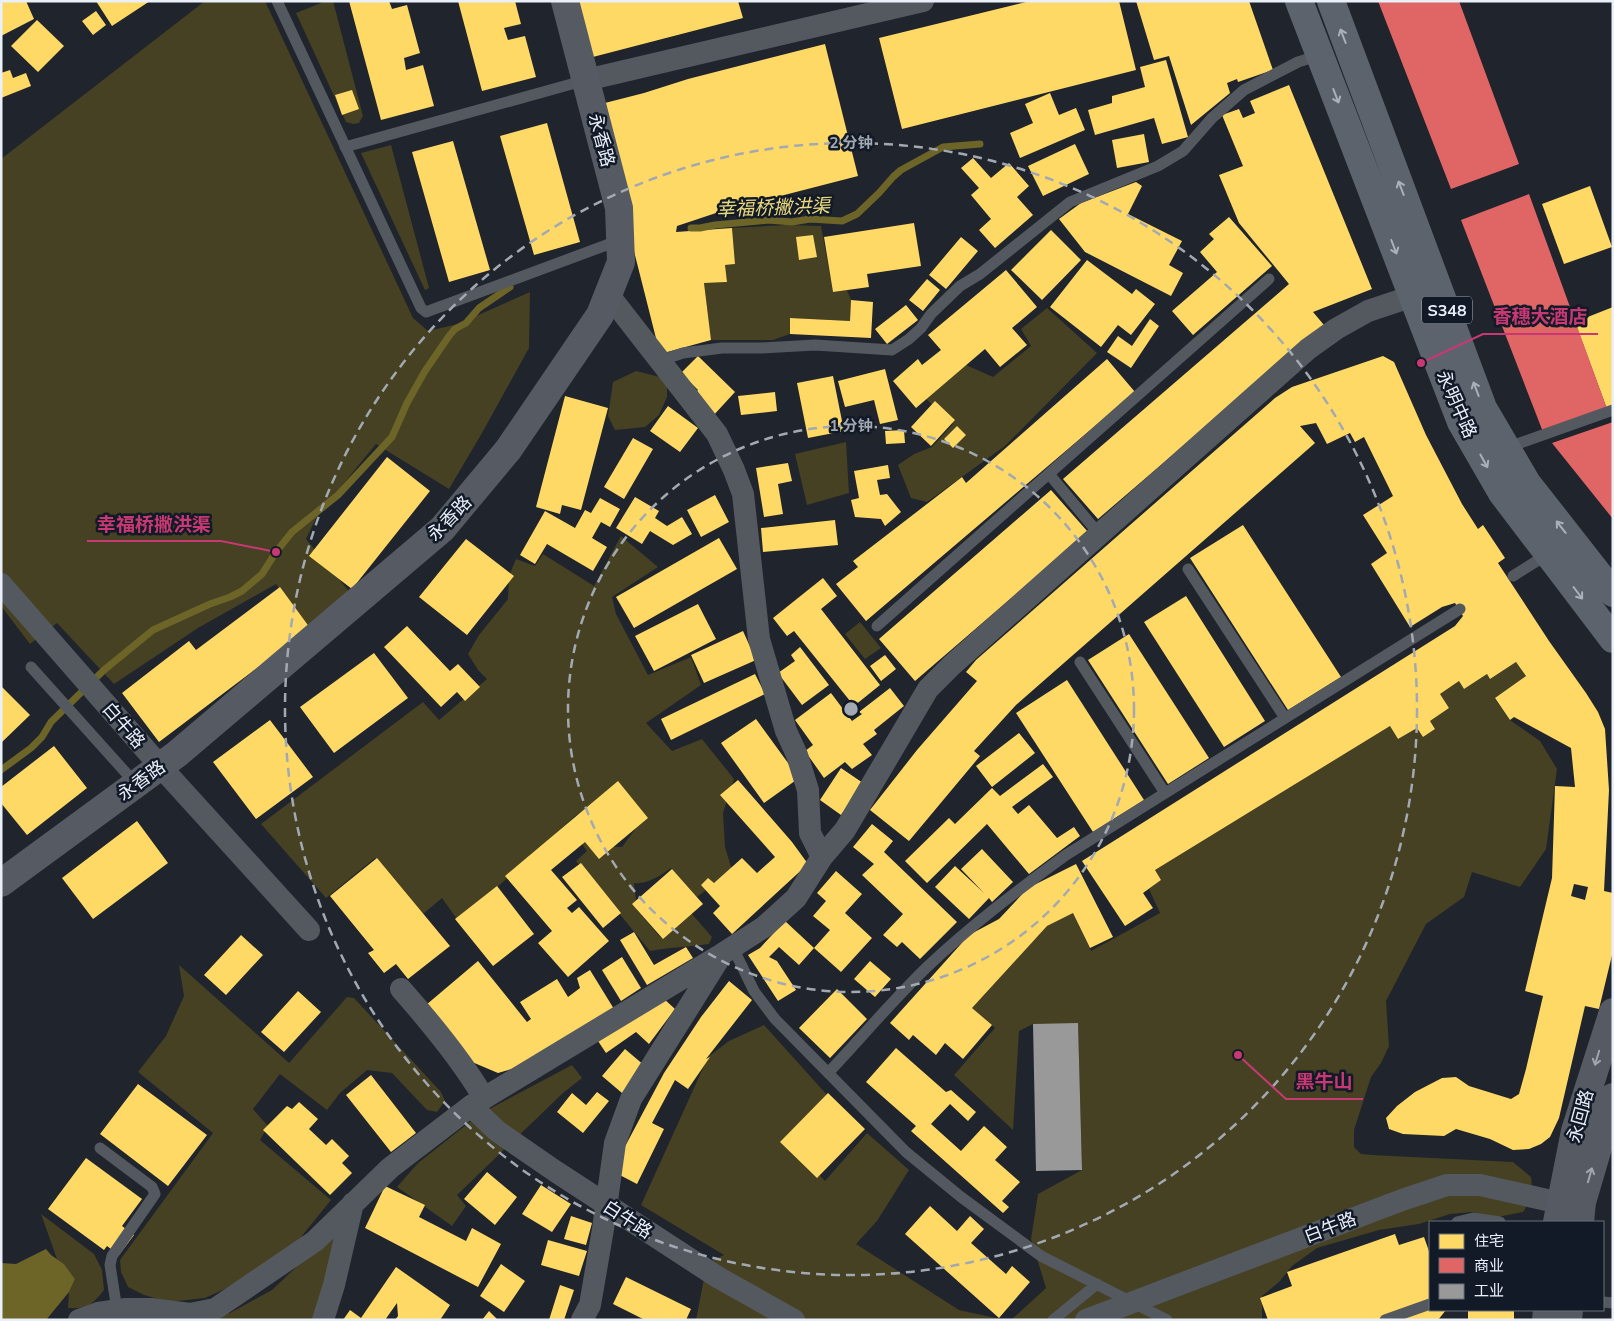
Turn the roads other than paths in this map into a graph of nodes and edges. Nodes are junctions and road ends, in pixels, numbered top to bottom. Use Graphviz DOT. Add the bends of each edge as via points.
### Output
graph roads {
  1 [pos="277,1"];
  2 [pos="565,1"];
  3 [pos="923,1"];
  4 [pos="1299,1"];
  5 [pos="1330,1"];
  6 [pos="1320,55"];
  7 [pos="586,80"];
  8 [pos="345,147"];
  9 [pos="620,240"];
  10 [pos="1269,279"];
  11 [pos="608,294"];
  12 [pos="1413,296"];
  13 [pos="660,361"];
  14 [pos="1613,410"];
  15 [pos="1506,448"];
  16 [pos="1049,474"];
  17 [pos="1099,534"];
  18 [pos="1548,554"];
  19 [pos="1188,569"];
  20 [pos="1513,576"];
  21 [pos="1,584"];
  22 [pos="1613,593"];
  23 [pos="1460,609"];
  24 [pos="877,626"];
  25 [pos="1613,639"];
  26 [pos="1080,662"];
  27 [pos="31,666"];
  28 [pos="1285,718"];
  29 [pos="160,766"];
  30 [pos="136,784"];
  31 [pos="1165,793"];
  32 [pos="822,857"];
  33 [pos="1,883"];
  34 [pos="309,930"];
  35 [pos="722,954"];
  36 [pos="401,989"];
  37 [pos="1613,1012"];
  38 [pos="828,1074"];
  39 [pos="1613,1096"];
  40 [pos="478,1102"];
  41 [pos="100,1148"];
  42 [pos="354,1203"];
  43 [pos="606,1205"];
  44 [pos="1570,1214"];
  45 [pos="1461,1221"];
  46 [pos="1493,1221"];
  47 [pos="1097,1284"];
  48 [pos="1133,1302"];
  49 [pos="1429,1304"];
  50 [pos="116,1310"];
  51 [pos="79,1320"];
  52 [pos="323,1320"];
  53 [pos="582,1320"];
  54 [pos="794,1320"];
  55 [pos="1053,1320"];
  56 [pos="1086,1320"];
  57 [pos="1167,1320"];
  58 [pos="1385,1320"];
  1 -- 8 [label="lane"];
  2 -- 7 [label="main road, 永香路"];
  3 -- 7 [label="street"];
  4 -- 6 [label="main road, 永明中路 / S348"];
  15 -- 5 [label="main road, 永明中路 / S348, one-way" via="1483,408"];
  6 -- 12 [label="main road, 永明中路 / S348, one-way"];
  6 -- 13 [label="lane" via="1298,62 1244,90 1212,118 1183,151 1158,166 1070,202 980,274 960,286 921,328 892,350 815,345 722,348 683,353"];
  7 -- 8 [label="lane"];
  7 -- 9 [label="main road, 永香路" via="619,208"];
  8 -- 9 [label="lane" via="421,308 426,312"];
  9 -- 11 [label="main road, 永香路" via="621,262"];
  10 -- 16 [label="lane"];
  11 -- 13 [label="street"];
  11 -- 29 [label="main road, 永香路" via="600,315 508,450 442,529"];
  12 -- 17 [label="street" via="1368,311 1308,349"];
  12 -- 18 [label="main road, 永明中路 / S348, one-way" via="1461,422 1502,493"];
  13 -- 32 [label="street" via="717,434 743,494 759,639 808,790 810,833"];
  14 -- 15 [label="lane"];
  22 -- 15 [label="main road, 永明中路 / S348, one-way" via="1527,483"];
  16 -- 17 [label="lane"];
  16 -- 24 [label="lane"];
  17 -- 32 [label="street" via="928,689 858,810"];
  18 -- 20 [label="lane"];
  18 -- 25 [label="main road, 永明中路 / S348, one-way"];
  19 -- 28 [label="lane"];
  21 -- 29 [label="street, 白牛路"];
  23 -- 28 [label="lane"];
  26 -- 31 [label="lane"];
  27 -- 30 [label="lane"];
  28 -- 31 [label="lane"];
  29 -- 30 [label="main road, 永香路"];
  29 -- 34 [label="street, 白牛路"];
  30 -- 33 [label="main road, 永香路"];
  31 -- 38 [label="lane" via="1066,855 971,927 925,969"];
  32 -- 35 [label="street" via="796,898 764,927"];
  35 -- 38 [label="lane" via="736,954 754,991 775,1019"];
  35 -- 40 [label="street"];
  35 -- 43 [label="street" via="631,1099 615,1142"];
  36 -- 40 [label="street, 白牛路" via="475,1082"];
  37 -- 44 [label="main road, 永回路, one-way" via="1575,1131"];
  38 -- 47 [label="lane" via="906,1152 961,1197 1041,1256"];
  44 -- 39 [label="main road, 永回路, one-way"];
  40 -- 42 [label="street" via="390,1168"];
  40 -- 43 [label="street, 白牛路" via="497,1131"];
  41 -- 50 [label="lane" via="152,1187 155,1194 112,1256 110,1265"];
  42 -- 50 [label="street" via="315,1241 215,1310 190,1314 151,1309"];
  42 -- 52 [label="street"];
  43 -- 53 [label="street" via="590,1305"];
  43 -- 54 [label="street, 白牛路" via="719,1278"];
  44 -- 48 [label="street, 白牛路" via="1480,1185 1447,1185"];
  45 -- 46 [label="lane" via="1473,1218"];
  47 -- 48 [label="lane"];
  47 -- 55 [label="lane"];
  48 -- 56 [label="street, 白牛路"];
  48 -- 57 [label="lane"];
  49 -- 58 [label="lane"];
  50 -- 51 [label="street"];
}
